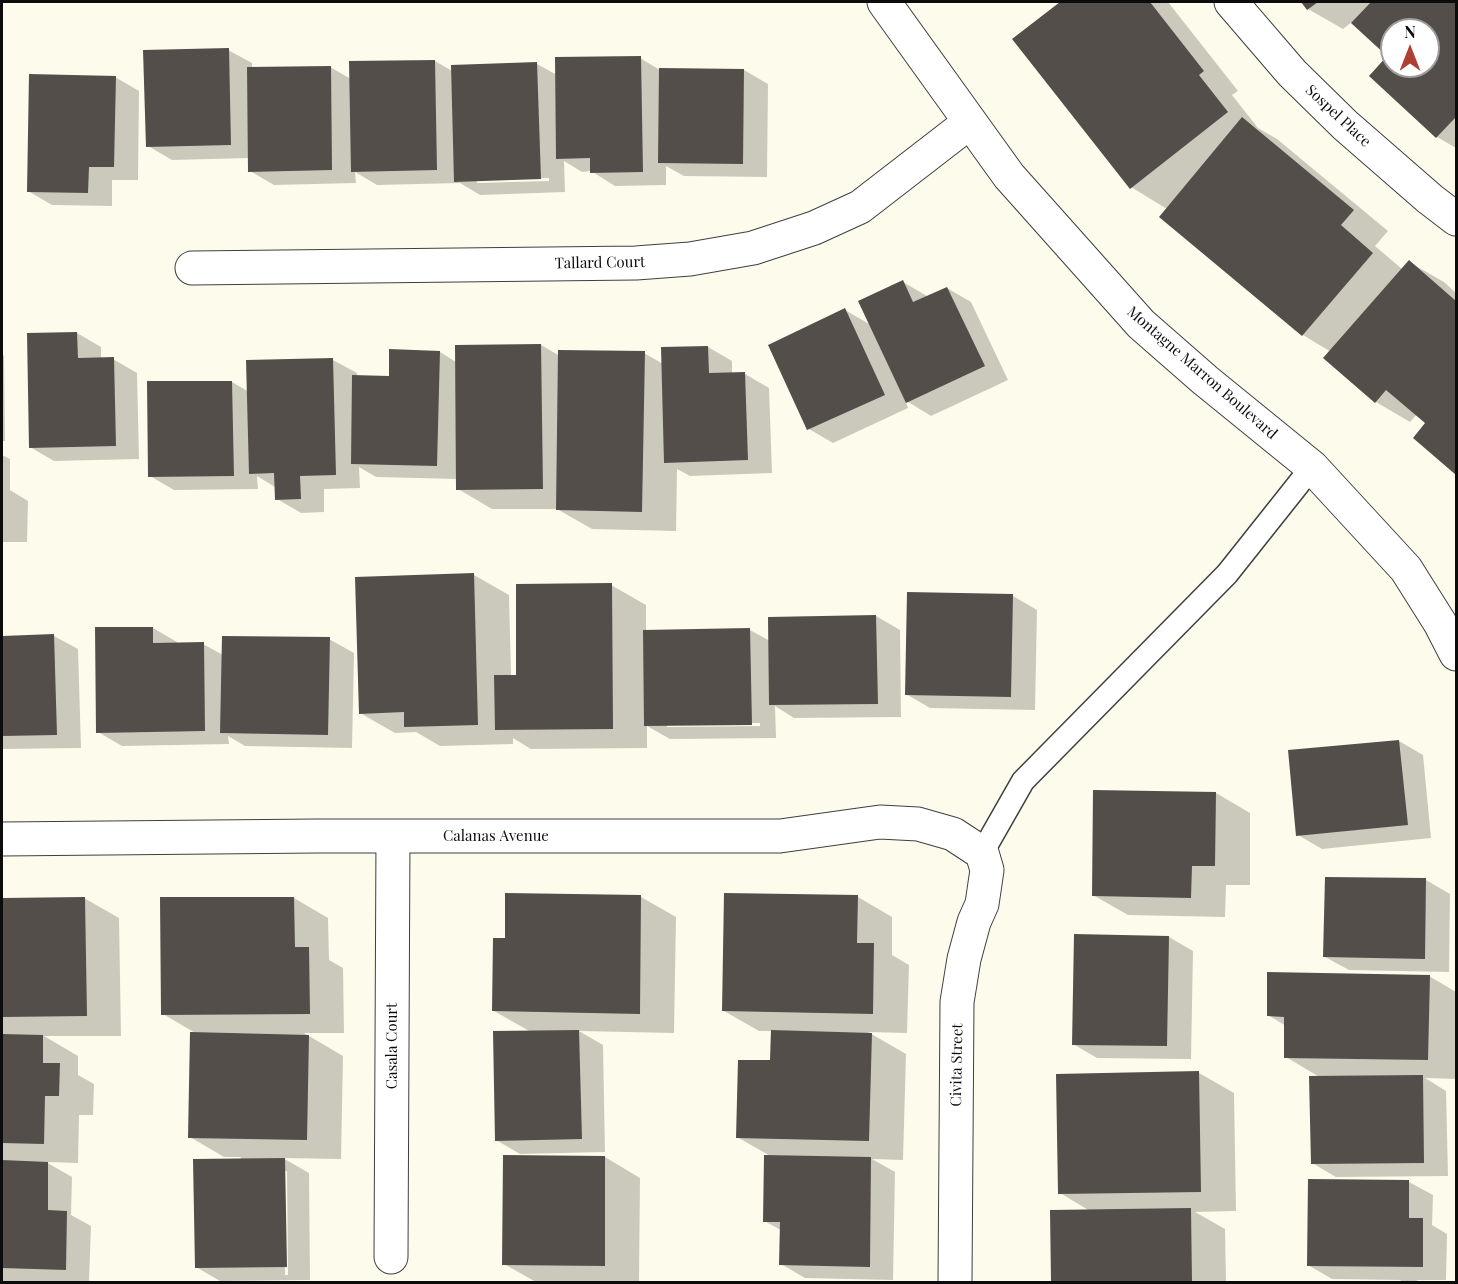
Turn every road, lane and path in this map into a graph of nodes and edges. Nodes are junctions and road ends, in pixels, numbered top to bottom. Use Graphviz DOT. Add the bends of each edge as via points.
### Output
graph roads {
  1 [pos="884,2"];
  2 [pos="1231,2"];
  3 [pos="970,122"];
  4 [pos="1456,219"];
  5 [pos="192,268"];
  6 [pos="1312,467"];
  7 [pos="1456,654"];
  8 [pos="393,836"];
  9 [pos="2,839"];
  10 [pos="982,853"];
  11 [pos="391,1257"];
  12 [pos="954,1282"];
  1 -- 3 [label="street, Montagne Marron Boulevard"];
  2 -- 4 [label="street, Sospel Place" via="1292,73 1345,125"];
  3 -- 5 [label="street, Tallard Court" via="860,207 753,248 690,259 636,262"];
  3 -- 6 [label="street, Montagne Marron Boulevard" via="1009,176 1141,324"];
  6 -- 7 [label="street, Montagne Marron Boulevard" via="1406,569"];
  6 -- 10 [label="lane" via="1227,574 1023,781"];
  8 -- 9 [label="street, Calanas Avenue"];
  8 -- 10 [label="street, Calanas Avenue" via="780,836 880,822 918,824 953,834"];
  8 -- 11 [label="street, Casala Court"];
  10 -- 12 [label="street, Civita Street" via="987,870 985,887 964,959 957,1002"];
}
